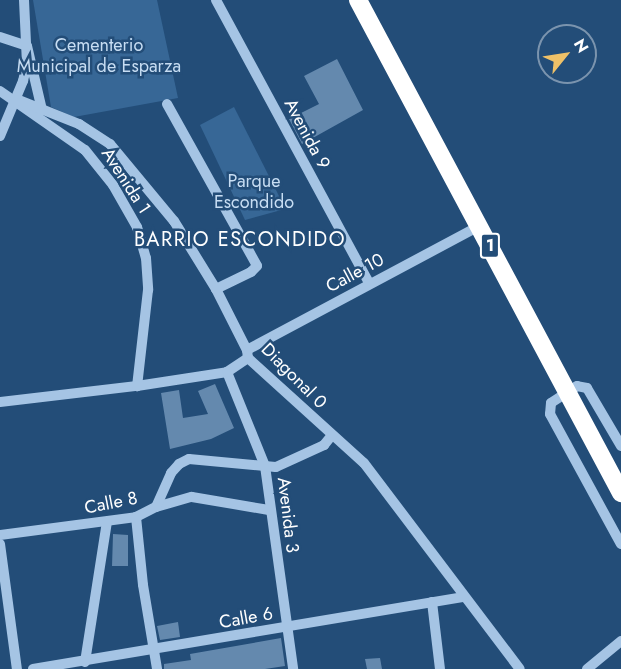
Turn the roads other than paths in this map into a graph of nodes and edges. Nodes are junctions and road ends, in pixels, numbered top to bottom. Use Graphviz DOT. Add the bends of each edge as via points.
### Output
graph roads {
  1 [pos="24,0"];
  2 [pos="216,0"];
  3 [pos="358,0"];
  4 [pos="0,37"];
  5 [pos="27,46"];
  6 [pos="0,91"];
  7 [pos="16,99"];
  8 [pos="167,104"];
  9 [pos="42,110"];
  10 [pos="0,136"];
  11 [pos="479,226"];
  12 [pos="369,283"];
  13 [pos="216,290"];
  14 [pos="247,354"];
  15 [pos="227,372"];
  16 [pos="137,386"];
  17 [pos="567,393"];
  18 [pos="0,402"];
  19 [pos="332,435"];
  20 [pos="621,446"];
  21 [pos="265,466"];
  22 [pos="621,493"];
  23 [pos="156,507"];
  24 [pos="269,510"];
  25 [pos="136,517"];
  26 [pos="107,522"];
  27 [pos="0,535"];
  28 [pos="0,544"];
  29 [pos="621,544"];
  30 [pos="465,597"];
  31 [pos="432,603"];
  32 [pos="286,628"];
  33 [pos="621,641"];
  34 [pos="154,650"];
  35 [pos="85,662"];
  36 [pos="17,669"];
  37 [pos="33,669"];
  38 [pos="157,669"];
  39 [pos="293,669"];
  40 [pos="440,669"];
  41 [pos="520,669"];
  42 [pos="587,669"];
  1 -- 5 [label="street"];
  2 -- 12 [label="street, Avenida 9"];
  3 -- 11 [label="highway, 1"];
  4 -- 5 [label="street"];
  5 -- 7 [label="street" via="27,64"];
  5 -- 9 [label="street"];
  6 -- 7 [label="street"];
  7 -- 9 [label="street, Diagonal 0"];
  7 -- 10 [label="street"];
  7 -- 16 [label="street, Avenida 1" via="85,150 113,185 137,227 146,258 148,290"];
  8 -- 13 [label="street" via="257,266"];
  9 -- 13 [label="street, Diagonal 0" via="80,124 110,144 174,221"];
  11 -- 12 [label="street, Calle 10"];
  11 -- 17 [label="highway, 1"];
  12 -- 14 [label="street, Calle 10"];
  13 -- 14 [label="street, Diagonal 0"];
  14 -- 15 [label="street, Calle 10"];
  14 -- 19 [label="street, Diagonal 0"];
  15 -- 16 [label="street, Calle 10"];
  15 -- 21 [label="street, Avenida 3"];
  16 -- 18 [label="street, Calle 10"];
  17 -- 20 [label="street" via="578,386 587,388"];
  17 -- 22 [label="highway, 1"];
  17 -- 29 [label="street" via="551,403 550,414"];
  19 -- 21 [label="street, Calle 8" via="324,445 303,457 284,465"];
  19 -- 30 [label="street, Diagonal 0" via="364,463"];
  21 -- 23 [label="street, Calle 8" via="189,459 171,473"];
  21 -- 24 [label="street, Avenida 3"];
  23 -- 24 [label="street" via="192,497"];
  23 -- 25 [label="street, Calle 8"];
  24 -- 32 [label="street, Avenida 3"];
  25 -- 26 [label="street, Calle 8"];
  25 -- 34 [label="street"];
  26 -- 27 [label="street, Calle 8"];
  26 -- 35 [label="street"];
  28 -- 36 [label="street"];
  30 -- 31 [label="street, Calle 6"];
  30 -- 41 [label="street, Diagonal 0"];
  31 -- 32 [label="street, Calle 6"];
  31 -- 40 [label="street"];
  32 -- 34 [label="street, Calle 6"];
  32 -- 39 [label="street, Avenida 3"];
  33 -- 42 [label="street"];
  34 -- 35 [label="street, Calle 6"];
  34 -- 38 [label="street"];
  35 -- 37 [label="street, Calle 6"];
}
